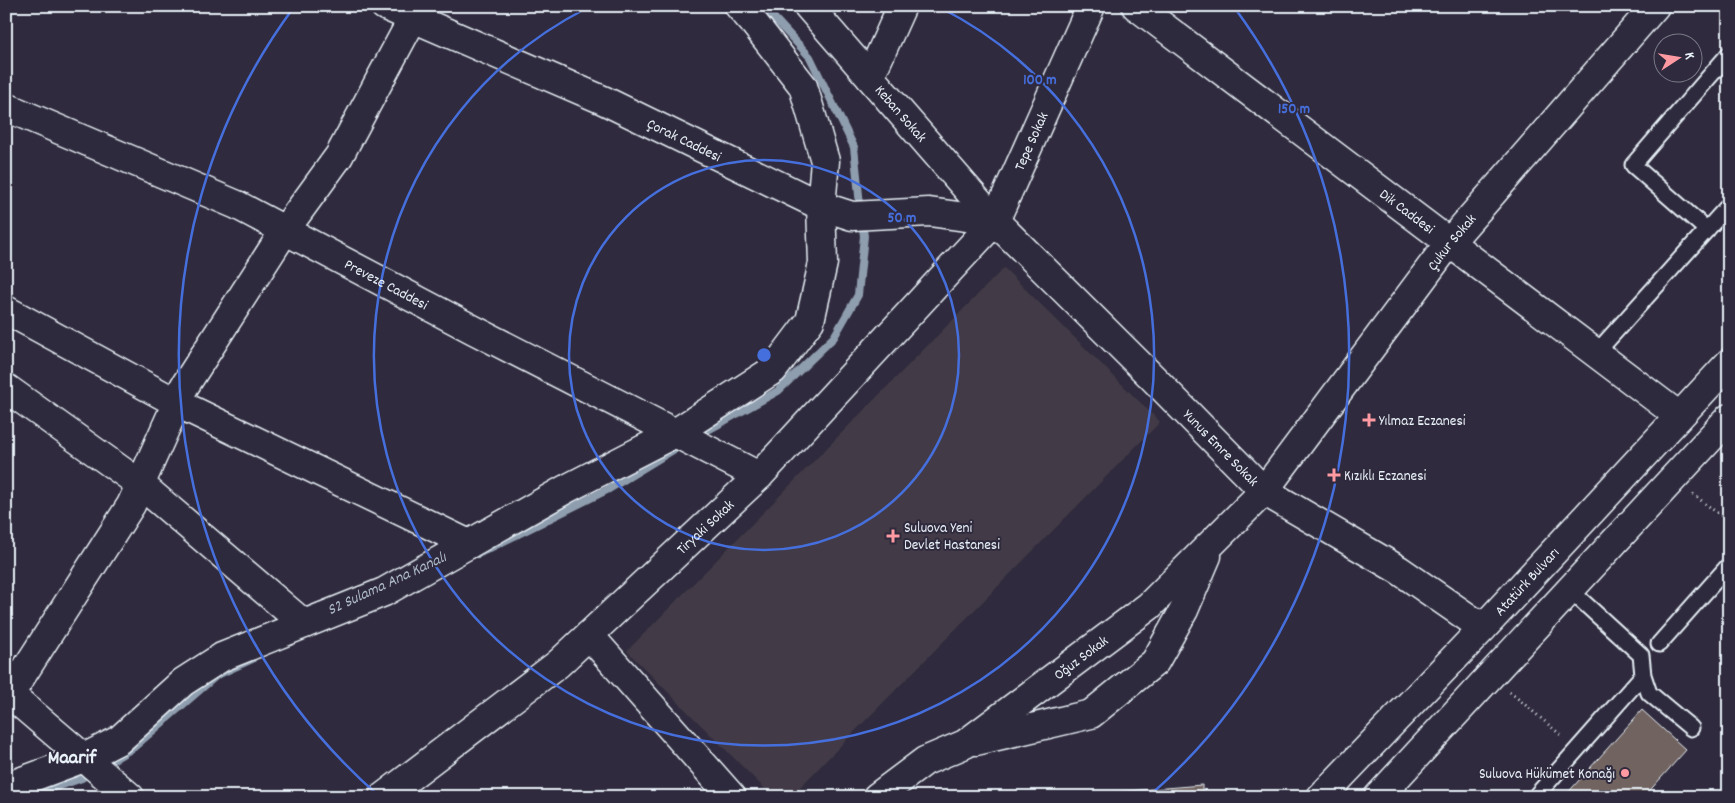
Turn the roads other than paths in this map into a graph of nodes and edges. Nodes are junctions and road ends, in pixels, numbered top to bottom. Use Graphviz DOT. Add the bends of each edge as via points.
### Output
graph roads {
  1 [pos="385,6"];
  2 [pos="739,6"];
  3 [pos="808,6"];
  4 [pos="902,6"];
  5 [pos="1091,6"];
  6 [pos="1136,6"];
  7 [pos="1655,6"];
  8 [pos="412,18"];
  9 [pos="1729,54"];
  10 [pos="870,77"];
  11 [pos="8,112"];
  12 [pos="1729,205"];
  13 [pos="822,206"];
  14 [pos="995,221"];
  15 [pos="285,230"];
  16 [pos="1707,230"];
  17 [pos="1450,243"];
  18 [pos="6,310"];
  19 [pos="1596,353"];
  20 [pos="1729,363"];
  21 [pos="6,388"];
  22 [pos="177,403"];
  23 [pos="1679,416"];
  24 [pos="1729,418"];
  25 [pos="675,433"];
  26 [pos="759,476"];
  27 [pos="140,484"];
  28 [pos="1264,491"];
  29 [pos="1214,541"];
  30 [pos="469,544"];
  31 [pos="1729,565"];
  32 [pos="1570,590"];
  33 [pos="304,624"];
  34 [pos="1483,628"];
  35 [pos="589,635"];
  36 [pos="1659,644"];
  37 [pos="1643,676"];
  38 [pos="8,692"];
  39 [pos="1691,728"];
  40 [pos="964,744"];
  41 [pos="84,758"];
  42 [pos="6,787"];
  43 [pos="130,797"];
  44 [pos="383,797"];
  45 [pos="732,797"];
  46 [pos="877,797"];
  47 [pos="1321,797"];
  48 [pos="1378,797"];
  49 [pos="1535,797"];
  1 -- 8 [label="street, Çorak Caddesi"];
  2 -- 13 [label="street" via="803,86 825,161"];
  3 -- 10 [label="street, Keban Sokak"];
  4 -- 10 [label="street"];
  5 -- 14 [label="street, Tepe Sokak"];
  6 -- 17 [label="street, Dik Caddesi"];
  7 -- 17 [label="street, Çukur Sokak"];
  8 -- 13 [label="street, Çorak Caddesi" via="603,100"];
  8 -- 15 [label="street" via="339,156"];
  9 -- 16 [label="lane" via="1633,165"];
  10 -- 14 [label="street, Keban Sokak"];
  11 -- 15 [label="street, Preveze Caddesi" via="237,205"];
  12 -- 16 [label="lane"];
  13 -- 14 [label="street, Çorak Caddesi" via="852,216 929,212"];
  13 -- 25 [label="street" via="823,263 810,321 772,370"];
  14 -- 26 [label="street, Tiryaki Sokak"];
  14 -- 28 [label="street, Yunus Emre Sokak"];
  15 -- 22 [label="street" via="184,387"];
  15 -- 25 [label="street, Preveze Caddesi"];
  16 -- 19 [label="lane"];
  17 -- 19 [label="street, Dik Caddesi"];
  17 -- 28 [label="street, Çukur Sokak"];
  18 -- 22 [label="street"];
  19 -- 23 [label="street, Dik Caddesi"];
  20 -- 23 [label="street, Atatürk Bulvarı"];
  21 -- 27 [label="street"];
  22 -- 27 [label="street"];
  22 -- 30 [label="street"];
  23 -- 34 [label="street, Atatürk Bulvarı"];
  24 -- 32 [label="street"];
  25 -- 26 [label="street, Preveze Caddesi"];
  25 -- 30 [label="street" via="566,488"];
  26 -- 35 [label="street, Tiryaki Sokak"];
  27 -- 33 [label="street"];
  27 -- 38 [label="street" via="131,505"];
  28 -- 29 [label="street, Oğuz Sokak"];
  28 -- 34 [label="street, Yunus Emre Sokak" via="1399,570"];
  29 -- 40 [label="street, Oğuz Sokak" via="1149,606"];
  29 -- 40 [label="street" via="1184,610 1155,662 1091,714"];
  30 -- 33 [label="street" via="384,592"];
  31 -- 36 [label="lane"];
  32 -- 37 [label="lane" via="1641,655"];
  32 -- 48 [label="street"];
  33 -- 41 [label="street" via="222,658 183,682 119,740"];
  34 -- 47 [label="street, Atatürk Bulvarı"];
  35 -- 44 [label="street, Tiryaki Sokak" via="558,664"];
  35 -- 45 [label="street"];
  37 -- 39 [label="lane" via="1649,693"];
  37 -- 49 [label="lane"];
  38 -- 41 [label="street"];
  40 -- 46 [label="street, Oğuz Sokak" via="925,761"];
  41 -- 42 [label="street"];
  41 -- 43 [label="street"];
}
